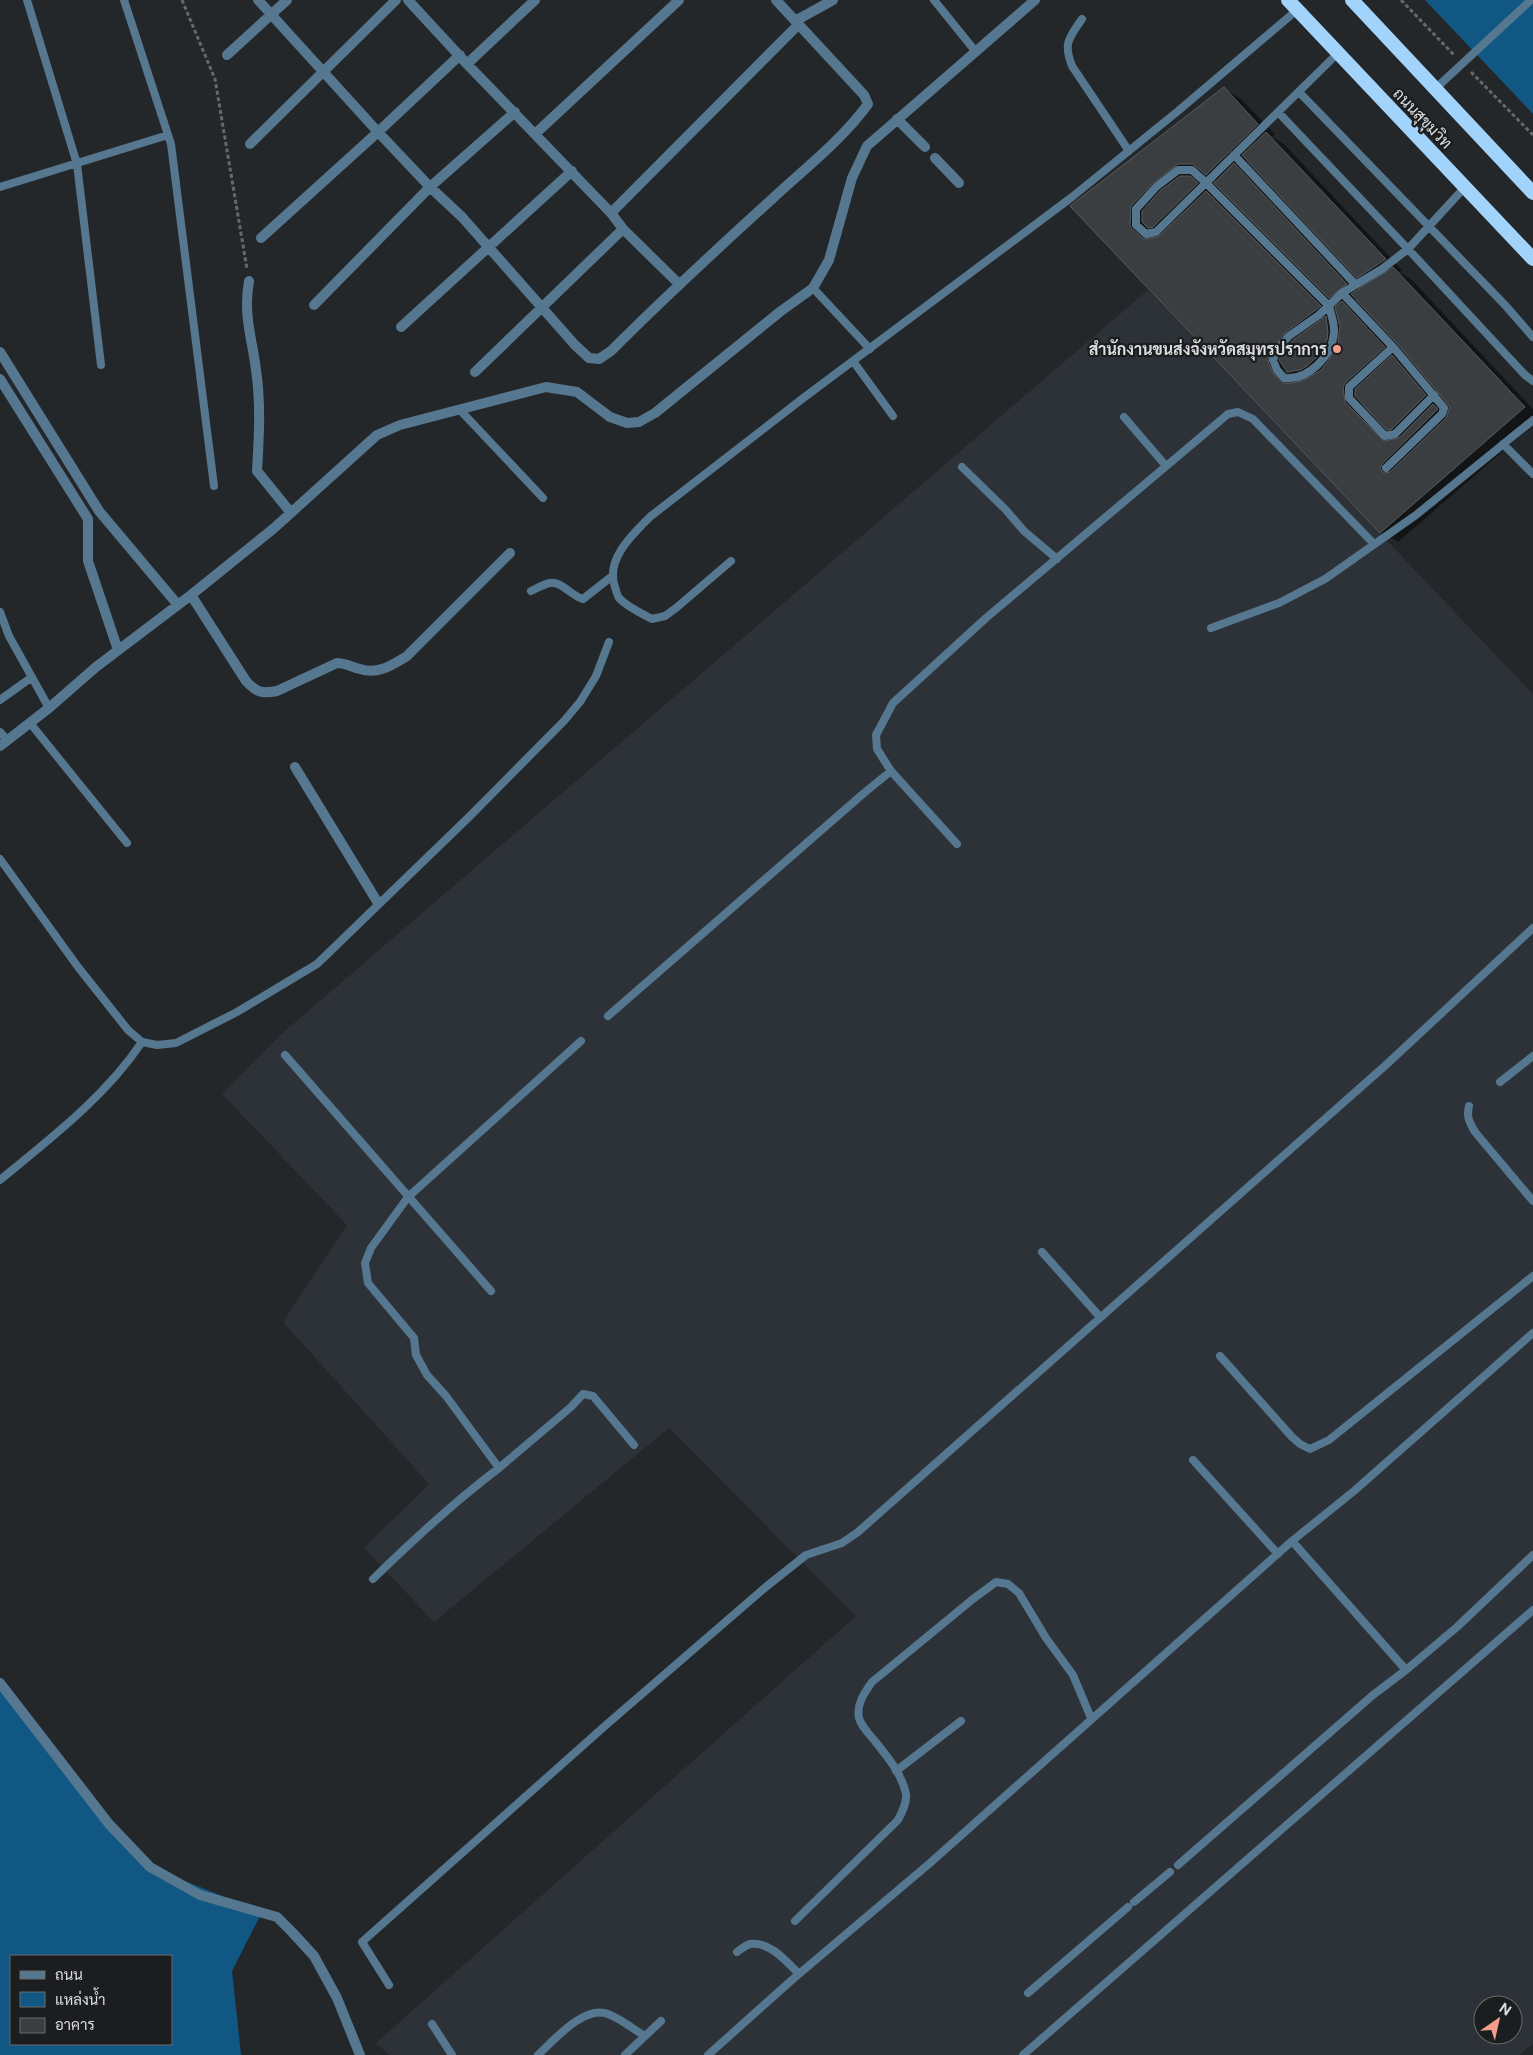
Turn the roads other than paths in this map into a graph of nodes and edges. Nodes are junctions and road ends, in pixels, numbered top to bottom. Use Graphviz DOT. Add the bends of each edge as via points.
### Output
graph roads {
  1 [pos="27,0"];
  2 [pos="124,0"];
  3 [pos="258,0"];
  4 [pos="287,0"];
  5 [pos="396,0"];
  6 [pos="408,0"];
  7 [pos="535,0"];
  8 [pos="679,0"];
  9 [pos="776,0"];
  10 [pos="833,0"];
  11 [pos="934,0"];
  12 [pos="1035,0"];
  13 [pos="1352,0"];
  14 [pos="1531,0"];
  15 [pos="1292,5"];
  16 [pos="271,15"];
  17 [pos="1082,19"];
  18 [pos="797,23"];
  19 [pos="976,52"];
  20 [pos="460,54"];
  21 [pos="1338,54"];
  22 [pos="227,55"];
  23 [pos="467,64"];
  24 [pos="325,72"];
  25 [pos="1435,89"];
  26 [pos="1299,92"];
  27 [pos="514,112"];
  28 [pos="1278,112"];
  29 [pos="898,119"];
  30 [pos="378,132"];
  31 [pos="535,134"];
  32 [pos="168,135"];
  33 [pos="250,144"];
  34 [pos="925,147"];
  35 [pos="1129,151"];
  36 [pos="1234,155"];
  37 [pos="935,158"];
  38 [pos="77,164"];
  39 [pos="572,172"];
  40 [pos="1205,182"];
  41 [pos="959,183"];
  42 [pos="0,187"];
  43 [pos="430,187"];
  44 [pos="1464,187"];
  45 [pos="1533,193"];
  46 [pos="611,213"];
  47 [pos="1429,227"];
  48 [pos="623,229"];
  49 [pos="261,238"];
  50 [pos="489,247"];
  51 [pos="1408,249"];
  52 [pos="1533,259"];
  53 [pos="249,282"];
  54 [pos="679,284"];
  55 [pos="1355,284"];
  56 [pos="813,288"];
  57 [pos="1342,293"];
  58 [pos="314,304"];
  59 [pos="1329,306"];
  60 [pos="542,308"];
  61 [pos="401,327"];
  62 [pos="1533,337"];
  63 [pos="1393,347"];
  64 [pos="870,349"];
  65 [pos="0,352"];
  66 [pos="853,361"];
  67 [pos="101,365"];
  68 [pos="475,372"];
  69 [pos="0,380"];
  70 [pos="1533,381"];
  71 [pos="1434,395"];
  72 [pos="460,410"];
  73 [pos="893,416"];
  74 [pos="1124,417"];
  75 [pos="1533,420"];
  76 [pos="1502,444"];
  77 [pos="1166,466"];
  78 [pos="962,467"];
  79 [pos="1386,468"];
  80 [pos="1533,474"];
  81 [pos="214,486"];
  82 [pos="543,498"];
  83 [pos="291,512"];
  84 [pos="1374,544"];
  85 [pos="510,553"];
  86 [pos="1057,559"];
  87 [pos="731,560"];
  88 [pos="611,577"];
  89 [pos="531,591"];
  90 [pos="191,595"];
  91 [pos="178,605"];
  92 [pos="0,612"];
  93 [pos="1211,628"];
  94 [pos="609,642"];
  95 [pos="118,650"];
  96 [pos="32,677"];
  97 [pos="0,700"];
  98 [pos="50,708"];
  99 [pos="30,723"];
  100 [pos="0,732"];
  101 [pos="4,743"];
  102 [pos="295,767"];
  103 [pos="892,771"];
  104 [pos="127,843"];
  105 [pos="958,844"];
  106 [pos="0,859"];
  107 [pos="378,903"];
  108 [pos="1533,928"];
  109 [pos="608,1016"];
  110 [pos="581,1041"];
  111 [pos="142,1042"];
  112 [pos="285,1055"];
  113 [pos="1533,1056"];
  114 [pos="1500,1082"];
  115 [pos="1469,1106"];
  116 [pos="0,1180"];
  117 [pos="408,1197"];
  118 [pos="1533,1201"];
  119 [pos="1042,1252"];
  120 [pos="1533,1276"];
  121 [pos="491,1290"];
  122 [pos="1100,1317"];
  123 [pos="1533,1333"];
  124 [pos="1220,1356"];
  125 [pos="634,1445"];
  126 [pos="1192,1460"];
  127 [pos="499,1468"];
  128 [pos="1292,1541"];
  129 [pos="1278,1554"];
  130 [pos="1533,1555"];
  131 [pos="373,1579"];
  132 [pos="1533,1610"];
  133 [pos="1406,1670"];
  134 [pos="0,1683"];
  135 [pos="1091,1718"];
  136 [pos="961,1721"];
  137 [pos="896,1771"];
  138 [pos="1178,1865"];
  139 [pos="1170,1872"];
  140 [pos="795,1921"];
  141 [pos="737,1952"];
  142 [pos="799,1974"];
  143 [pos="389,1985"];
  144 [pos="1028,1993"];
  145 [pos="660,2021"];
  146 [pos="432,2024"];
  147 [pos="645,2036"];
  148 [pos="360,2055"];
  149 [pos="452,2055"];
  150 [pos="538,2055"];
  151 [pos="625,2055"];
  152 [pos="708,2055"];
  153 [pos="1023,2055"];
  1 -- 38 [label="lane"];
  2 -- 32 [label="lane"];
  3 -- 16 [label="street"];
  4 -- 16 [label="street"];
  5 -- 24 [label="street"];
  6 -- 20 [label="street"];
  7 -- 23 [label="street"];
  8 -- 31 [label="street"];
  9 -- 18 [label="street"];
  10 -- 18 [label="street"];
  11 -- 19 [label="lane"];
  12 -- 19 [label="street"];
  13 -- 25 [label="highway, ถนนสุขุมวิท"];
  14 -- 25 [label="lane"];
  15 -- 21 [label="highway, ถนนสุขุมวิท"];
  15 -- 35 [label="lane"];
  16 -- 22 [label="street"];
  16 -- 24 [label="street"];
  17 -- 35 [label="lane" via="1068,40 1066,52"];
  18 -- 46 [label="street"];
  18 -- 54 [label="street" via="864,95 868,104 822,153"];
  19 -- 29 [label="street"];
  20 -- 23 [label="street"];
  20 -- 30 [label="street"];
  21 -- 26 [label="lane"];
  21 -- 44 [label="highway, ถนนสุขุมวิท"];
  23 -- 27 [label="street"];
  24 -- 30 [label="street"];
  24 -- 33 [label="street"];
  25 -- 45 [label="highway, ถนนสุขุมวิท"];
  26 -- 28 [label="lane"];
  26 -- 47 [label="lane"];
  27 -- 31 [label="street"];
  27 -- 43 [label="street"];
  28 -- 36 [label="lane"];
  28 -- 51 [label="lane"];
  29 -- 34 [label="street"];
  29 -- 56 [label="street" via="868,146 852,178 829,260"];
  30 -- 43 [label="street"];
  30 -- 49 [label="street"];
  31 -- 39 [label="street"];
  32 -- 38 [label="lane"];
  32 -- 81 [label="lane" via="172,144"];
  35 -- 64 [label="lane"];
  36 -- 40 [label="lane"];
  36 -- 55 [label="lane"];
  37 -- 41 [label="street"];
  38 -- 42 [label="lane"];
  38 -- 67 [label="lane"];
  39 -- 46 [label="street"];
  39 -- 50 [label="street"];
  40 -- 40 [label="lane" via="1192,170 1178,170 1157,186 1136,209 1136,225 1146,234 1156,232"];
  40 -- 59 [label="lane"];
  43 -- 50 [label="street"];
  43 -- 58 [label="street"];
  44 -- 47 [label="lane"];
  44 -- 52 [label="highway, ถนนสุขุมวิท"];
  46 -- 48 [label="street"];
  47 -- 51 [label="lane"];
  47 -- 62 [label="lane"];
  48 -- 54 [label="street"];
  48 -- 60 [label="street"];
  50 -- 60 [label="street"];
  50 -- 61 [label="street"];
  51 -- 55 [label="lane"];
  51 -- 70 [label="lane"];
  53 -- 83 [label="street" via="247,317 259,408 257,471"];
  54 -- 60 [label="street" via="599,359 589,358"];
  55 -- 57 [label="lane"];
  56 -- 64 [label="lane"];
  56 -- 72 [label="street" via="655,413 639,422 627,423 610,417 577,392 546,388"];
  57 -- 59 [label="lane"];
  57 -- 63 [label="lane"];
  59 -- 59 [label="lane" via="1278,348 1273,360 1284,378 1294,380 1306,374 1331,349 1335,331"];
  60 -- 68 [label="street"];
  63 -- 71 [label="lane"];
  63 -- 71 [label="lane" via="1349,387 1349,398 1385,436 1395,434"];
  64 -- 66 [label="lane"];
  65 -- 91 [label="street" via="99,511"];
  66 -- 73 [label="lane"];
  66 -- 88 [label="lane" via="651,516 629,537"];
  69 -- 95 [label="street" via="88,519 88,561"];
  71 -- 79 [label="lane" via="1444,408 1442,414"];
  72 -- 82 [label="lane"];
  72 -- 83 [label="street" via="400,425 377,435"];
  74 -- 77 [label="lane"];
  75 -- 76 [label="lane"];
  76 -- 80 [label="lane"];
  76 -- 84 [label="lane" via="1416,516"];
  77 -- 84 [label="lane" via="1228,414 1238,412 1253,419"];
  77 -- 86 [label="lane"];
  78 -- 86 [label="lane" via="1024,531"];
  83 -- 90 [label="street"];
  84 -- 93 [label="lane" via="1305,590"];
  85 -- 90 [label="street" via="407,656 387,668 361,670 337,662 277,691 266,693 254,690 246,680"];
  86 -- 103 [label="lane" via="986,618 893,703 876,734 877,750"];
  87 -- 88 [label="lane" via="676,608 665,616 652,619 618,597"];
  88 -- 89 [label="lane" via="583,599 558,583"];
  90 -- 91 [label="street"];
  91 -- 95 [label="street"];
  92 -- 96 [label="lane" via="9,636"];
  94 -- 107 [label="lane" via="596,676 564,721"];
  95 -- 98 [label="street"];
  96 -- 97 [label="lane"];
  96 -- 98 [label="lane"];
  98 -- 99 [label="street"];
  99 -- 101 [label="street"];
  99 -- 104 [label="lane"];
  100 -- 101 [label="lane"];
  102 -- 107 [label="street"];
  103 -- 105 [label="lane"];
  103 -- 109 [label="lane"];
  106 -- 111 [label="lane" via="112,1010"];
  107 -- 111 [label="lane" via="317,964 237,1012 176,1043 157,1045"];
  108 -- 122 [label="lane" via="1387,1064"];
  110 -- 117 [label="lane"];
  111 -- 116 [label="lane" via="116,1077 71,1121"];
  112 -- 117 [label="lane"];
  113 -- 114 [label="lane"];
  115 -- 118 [label="lane" via="1468,1120 1476,1132"];
  117 -- 121 [label="lane"];
  117 -- 127 [label="lane" via="371,1248 365,1263 368,1283 414,1338 416,1355 427,1375"];
  119 -- 122 [label="lane"];
  120 -- 124 [label="lane" via="1329,1440 1310,1449 1292,1437"];
  122 -- 143 [label="lane" via="858,1532 842,1543 806,1556 760,1592 362,1942"];
  123 -- 128 [label="lane" via="1354,1491"];
  125 -- 127 [label="lane" via="593,1396 583,1394"];
  126 -- 129 [label="lane"];
  127 -- 131 [label="lane" via="435,1518"];
  128 -- 129 [label="lane"];
  128 -- 133 [label="lane"];
  129 -- 135 [label="lane"];
  130 -- 133 [label="lane"];
  132 -- 153 [label="lane"];
  133 -- 138 [label="lane"];
  134 -- 148 [label="street" via="110,1824 150,1867 200,1895 277,1917 292,1932 314,1956 337,1998"];
  135 -- 137 [label="lane" via="1073,1675 1018,1593 1008,1584 996,1582 880,1676 863,1694 859,1718"];
  135 -- 142 [label="lane" via="930,1863"];
  136 -- 137 [label="lane"];
  137 -- 140 [label="lane" via="906,1794 898,1820"];
  139 -- 144 [label="lane"];
  141 -- 142 [label="lane" via="749,1944 762,1945 780,1955"];
  142 -- 152 [label="lane"];
  145 -- 147 [label="lane"];
  146 -- 149 [label="lane"];
  147 -- 150 [label="lane" via="607,2014 592,2014 576,2020"];
  147 -- 151 [label="lane"];
}
